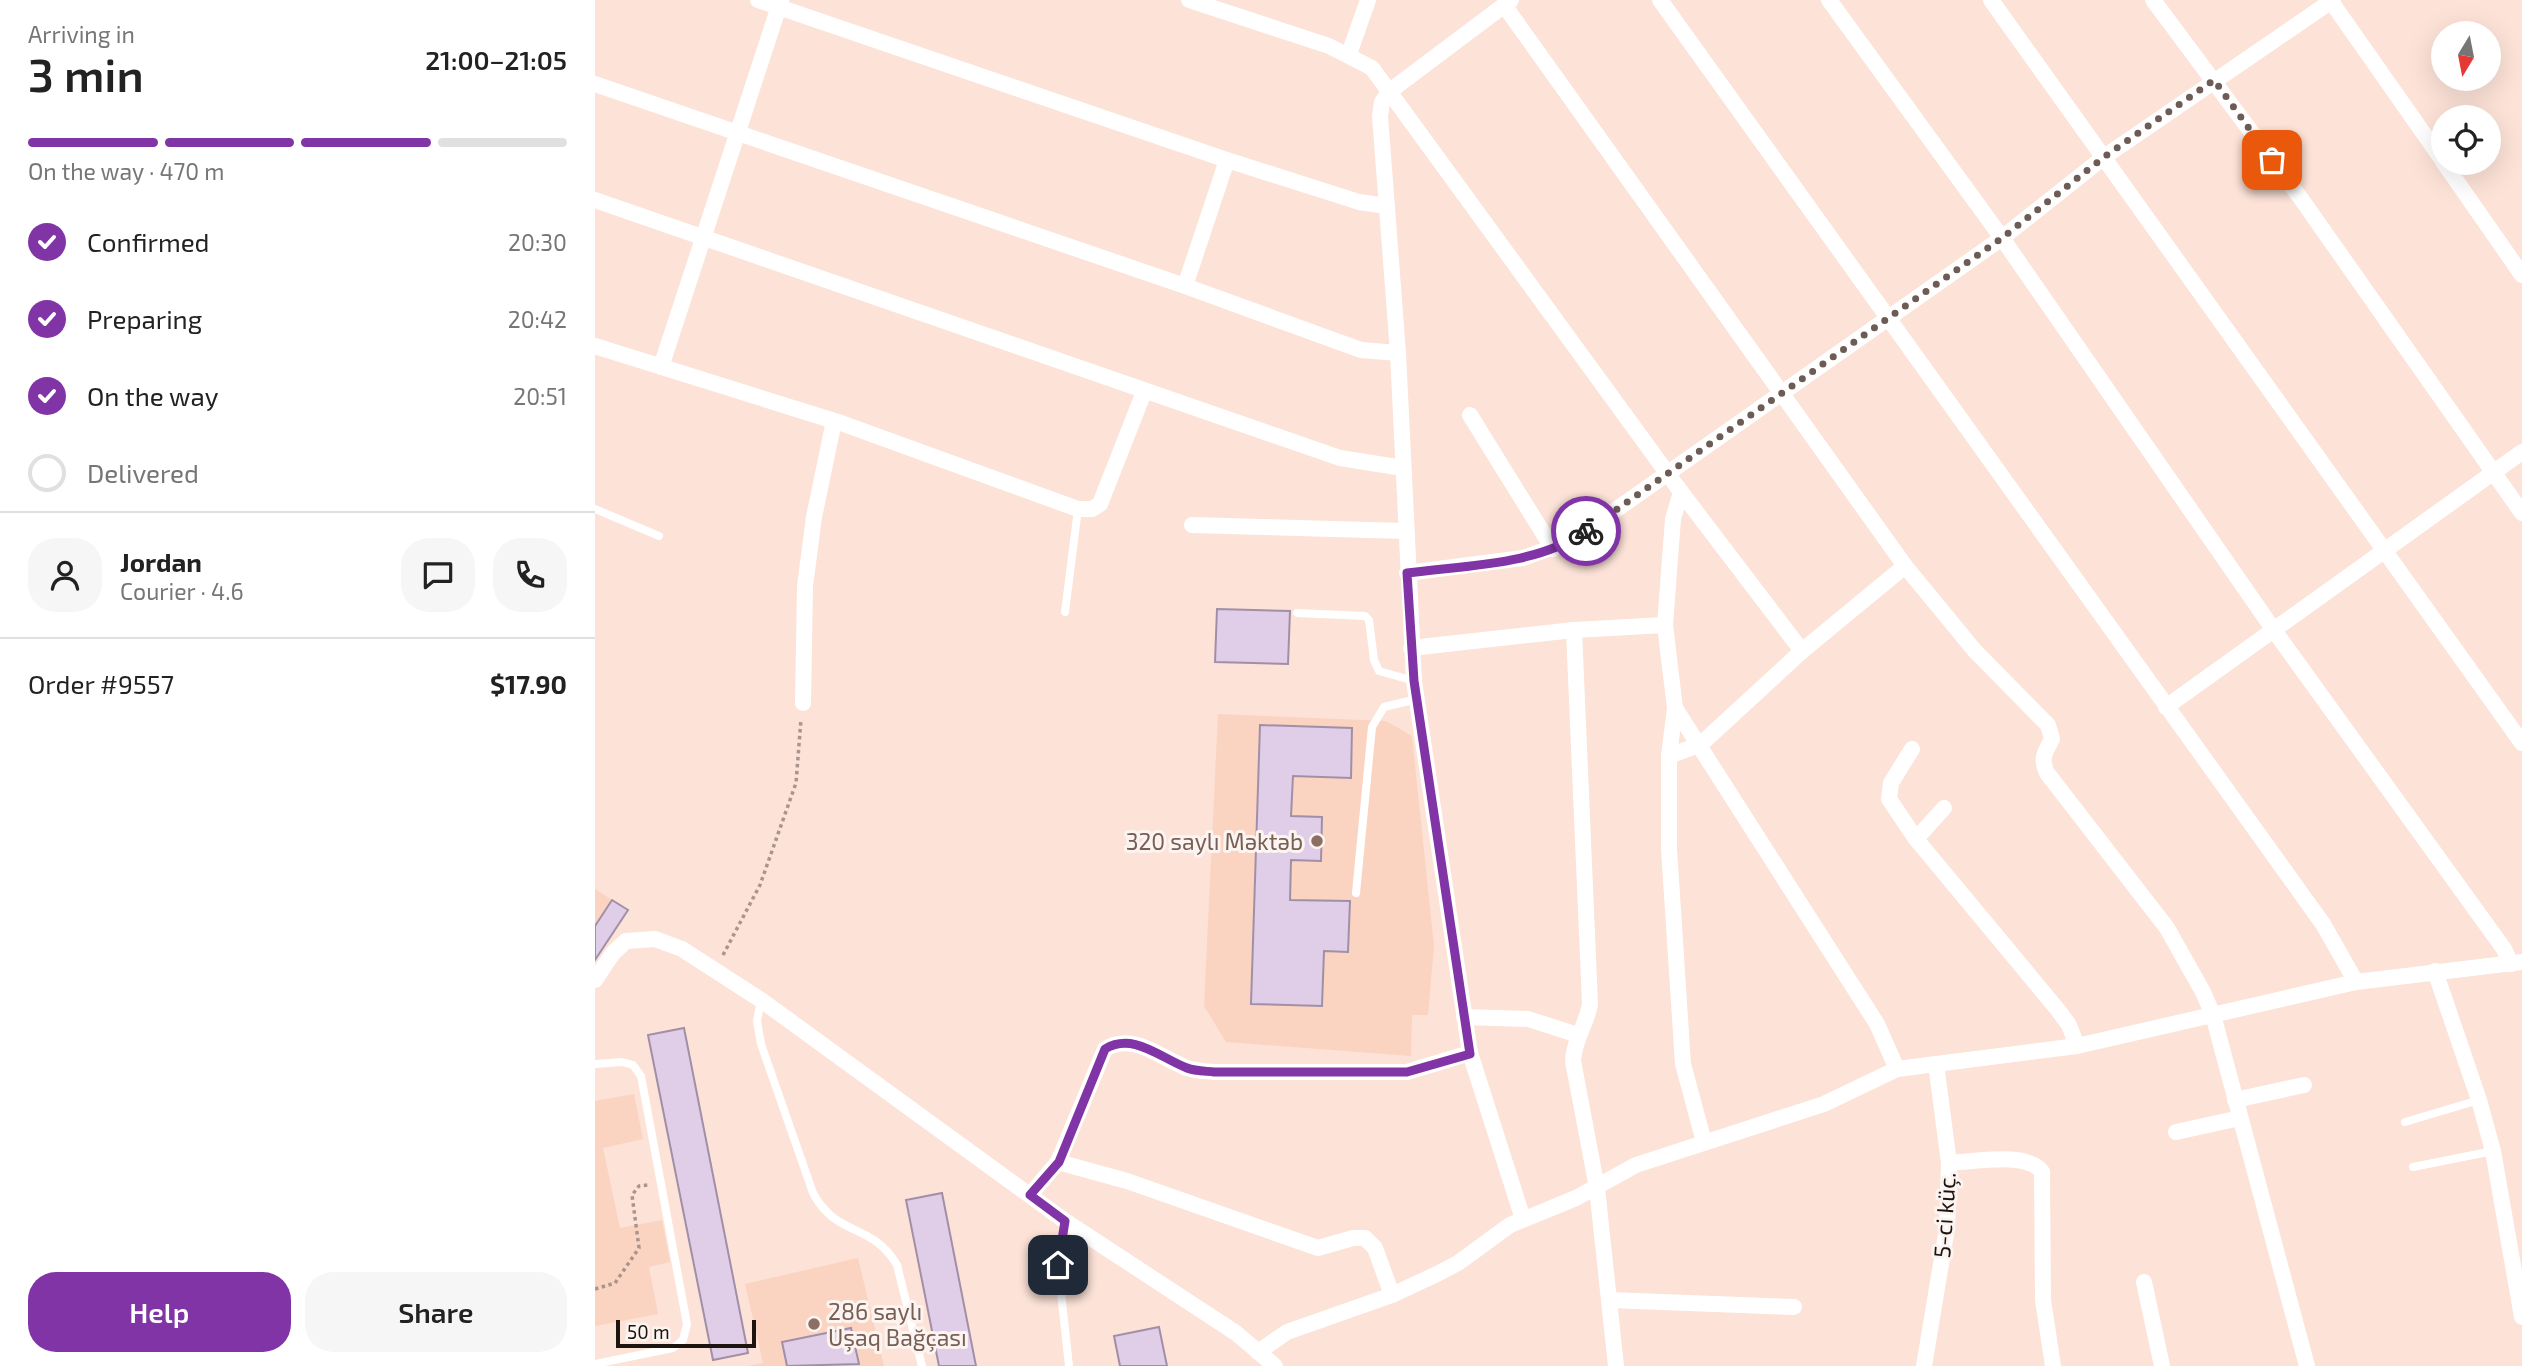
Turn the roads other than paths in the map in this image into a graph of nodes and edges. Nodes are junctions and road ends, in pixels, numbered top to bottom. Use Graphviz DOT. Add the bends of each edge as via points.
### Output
graph roads {
  1 [pos="758,0"];
  2 [pos="1189,0"];
  3 [pos="1368,0"];
  4 [pos="1660,0"];
  5 [pos="1829,0"];
  6 [pos="1991,0"];
  7 [pos="2153,0"];
  8 [pos="2331,0"];
  9 [pos="1508,3"];
  10 [pos="780,4"];
  11 [pos="1349,54"];
  12 [pos="2214,80"];
  13 [pos="595,84"];
  14 [pos="1390,91"];
  15 [pos="737,132"];
  16 [pos="2431,145"];
  17 [pos="2104,157"];
  18 [pos="1227,160"];
  19 [pos="2452,175"];
  20 [pos="595,200"];
  21 [pos="1387,206"];
  22 [pos="704,237"];
  23 [pos="2002,238"];
  24 [pos="2522,275"];
  25 [pos="1185,286"];
  26 [pos="1888,317"];
  27 [pos="595,346"];
  28 [pos="1398,353"];
  29 [pos="661,367"];
  30 [pos="1144,392"];
  31 [pos="1781,393"];
  32 [pos="1470,415"];
  33 [pos="834,421"];
  34 [pos="2522,452"];
  35 [pos="1403,468"];
  36 [pos="1668,471"];
  37 [pos="2491,472"];
  38 [pos="1681,492"];
  39 [pos="595,509"];
  40 [pos="1078,509"];
  41 [pos="2522,513"];
  42 [pos="1192,525"];
  43 [pos="1405,531"];
  44 [pos="659,537"];
  45 [pos="1553,549"];
  46 [pos="2383,553"];
  47 [pos="1905,566"];
  48 [pos="1407,573"];
  49 [pos="1065,612"];
  50 [pos="1297,613"];
  51 [pos="1665,625"];
  52 [pos="2273,629"];
  53 [pos="1574,630"];
  54 [pos="1411,648"];
  55 [pos="1802,650"];
  56 [pos="1414,681"];
  57 [pos="1417,699"];
  58 [pos="803,703"];
  59 [pos="2166,707"];
  60 [pos="1675,708"];
  61 [pos="2522,743"];
  62 [pos="1700,744"];
  63 [pos="1912,749"];
  64 [pos="1668,756"];
  65 [pos="1944,808"];
  66 [pos="1916,839"];
  67 [pos="1356,893"];
  68 [pos="2517,963"];
  69 [pos="2435,971"];
  70 [pos="595,981"];
  71 [pos="2356,982"];
  72 [pos="761,1000"];
  73 [pos="2213,1015"];
  74 [pos="1464,1017"];
  75 [pos="1578,1035"];
  76 [pos="2077,1046"];
  77 [pos="1470,1054"];
  78 [pos="595,1064"];
  79 [pos="1936,1064"];
  80 [pos="1897,1069"];
  81 [pos="2304,1085"];
  82 [pos="2235,1100"];
  83 [pos="2479,1100"];
  84 [pos="2240,1118"];
  85 [pos="2405,1122"];
  86 [pos="2176,1132"];
  87 [pos="1704,1142"];
  88 [pos="2493,1151"];
  89 [pos="1059,1162"];
  90 [pos="1949,1163"];
  91 [pos="2413,1167"];
  92 [pos="1597,1188"];
  93 [pos="1030,1195"];
  94 [pos="1523,1219"];
  95 [pos="1065,1221"];
  96 [pos="2144,1282"];
  97 [pos="1392,1295"];
  98 [pos="1609,1300"];
  99 [pos="1794,1307"];
  100 [pos="2522,1317"];
  101 [pos="1258,1352"];
  102 [pos="595,1364"];
  103 [pos="922,1366"];
  104 [pos="1069,1366"];
  105 [pos="1275,1366"];
  106 [pos="1616,1366"];
  107 [pos="1924,1366"];
  108 [pos="2053,1366"];
  109 [pos="2162,1366"];
  110 [pos="2307,1366"];
  1 -- 10 [label="street"];
  2 -- 11 [label="street"];
  3 -- 11 [label="street"];
  4 -- 26 [label="street"];
  5 -- 23 [label="street"];
  6 -- 17 [label="street"];
  7 -- 12 [label="street"];
  8 -- 12 [label="street"];
  8 -- 16 [label="street"];
  9 -- 14 [label="street"];
  9 -- 31 [label="street"];
  10 -- 15 [label="street"];
  10 -- 18 [label="street"];
  11 -- 14 [label="street" via="1372,68"];
  12 -- 17 [label="street"];
  12 -- 37 [label="street"];
  13 -- 15 [label="street"];
  14 -- 21 [label="street" via="1380,116"];
  14 -- 36 [label="street"];
  15 -- 22 [label="street"];
  15 -- 25 [label="street"];
  17 -- 23 [label="street"];
  17 -- 46 [label="street"];
  18 -- 21 [label="street" via="1359,202"];
  18 -- 25 [label="street"];
  19 -- 24 [label="street"];
  20 -- 22 [label="street"];
  21 -- 28 [label="street"];
  22 -- 29 [label="street"];
  22 -- 30 [label="street"];
  23 -- 26 [label="street"];
  23 -- 52 [label="street"];
  25 -- 28 [label="street" via="1361,350"];
  26 -- 31 [label="street"];
  26 -- 59 [label="street"];
  27 -- 29 [label="street"];
  28 -- 35 [label="street"];
  29 -- 33 [label="street"];
  30 -- 35 [label="street" via="1340,458"];
  30 -- 40 [label="street" via="1100,504"];
  31 -- 36 [label="street"];
  31 -- 47 [label="street"];
  32 -- 45 [label="street"];
  33 -- 40 [label="street"];
  33 -- 58 [label="street" via="805,586"];
  34 -- 37 [label="street"];
  35 -- 43 [label="street"];
  36 -- 38 [label="street"];
  36 -- 45 [label="street" via="1573,540"];
  37 -- 41 [label="street"];
  37 -- 46 [label="street"];
  38 -- 51 [label="street" via="1673,519"];
  38 -- 55 [label="street"];
  39 -- 44 [label="lane"];
  40 -- 49 [label="lane"];
  42 -- 43 [label="street"];
  43 -- 48 [label="street"];
  45 -- 48 [label="street" via="1523,558"];
  46 -- 52 [label="street"];
  46 -- 61 [label="street"];
  47 -- 55 [label="street"];
  47 -- 73 [label="street" via="1975,651 2048,725 2052,739 2043,764 2047,773 2167,928"];
  48 -- 54 [label="street"];
  50 -- 56 [label="lane" via="1364,616 1369,620 1379,671"];
  51 -- 53 [label="street"];
  51 -- 60 [label="street"];
  52 -- 59 [label="street"];
  52 -- 68 [label="street"];
  53 -- 54 [label="street"];
  53 -- 75 [label="street" via="1590,1004"];
  54 -- 56 [label="street"];
  55 -- 62 [label="street"];
  56 -- 57 [label="street"];
  57 -- 67 [label="lane" via="1384,707 1372,727"];
  57 -- 74 [label="street"];
  59 -- 71 [label="street" via="2323,924"];
  60 -- 62 [label="street"];
  60 -- 64 [label="street"];
  62 -- 64 [label="street"];
  62 -- 80 [label="street" via="1877,1024"];
  63 -- 66 [label="street" via="1891,783 1889,799"];
  64 -- 87 [label="street" via="1669,849 1683,1064"];
  65 -- 66 [label="street"];
  66 -- 76 [label="street" via="2058,1010"];
  68 -- 69 [label="street"];
  69 -- 71 [label="street"];
  69 -- 83 [label="street"];
  70 -- 72 [label="street" via="626,941 655,939 682,949"];
  71 -- 73 [label="street"];
  72 -- 93 [label="street"];
  72 -- 103 [label="lane" via="757,1021 761,1044 813,1193 823,1212 888,1250 897,1265"];
  73 -- 76 [label="street"];
  73 -- 82 [label="street"];
  74 -- 75 [label="street" via="1528,1020"];
  74 -- 77 [label="street"];
  75 -- 92 [label="street" via="1573,1060"];
  76 -- 79 [label="street"];
  77 -- 89 [label="street" via="1407,1072 1214,1072 1189,1069 1135,1043 1118,1042 1105,1049"];
  77 -- 94 [label="street"];
  78 -- 102 [label="lane" via="622,1062 633,1065 641,1076 687,1324 683,1340 673,1348"];
  79 -- 80 [label="street"];
  79 -- 90 [label="street, 5-ci küç."];
  80 -- 87 [label="street" via="1824,1104"];
  81 -- 82 [label="street"];
  82 -- 84 [label="street"];
  83 -- 85 [label="lane"];
  83 -- 88 [label="street"];
  84 -- 86 [label="street"];
  84 -- 110 [label="street"];
  87 -- 92 [label="street" via="1636,1165"];
  88 -- 91 [label="lane"];
  88 -- 100 [label="street"];
  89 -- 93 [label="street"];
  89 -- 97 [label="street" via="1318,1248 1365,1238 1375,1248"];
  90 -- 107 [label="street, 5-ci küç." via="1947,1228"];
  90 -- 108 [label="street" via="2024,1159 2036,1163 2042,1172 2043,1300"];
  92 -- 94 [label="street"];
  92 -- 98 [label="street"];
  93 -- 95 [label="street"];
  94 -- 97 [label="street" via="1458,1263"];
  95 -- 101 [label="street" via="1195,1305"];
  95 -- 104 [label="lane" via="1058,1265"];
  96 -- 109 [label="street"];
  97 -- 101 [label="street" via="1287,1332"];
  98 -- 99 [label="street"];
  98 -- 106 [label="street"];
  101 -- 105 [label="street"];
}
